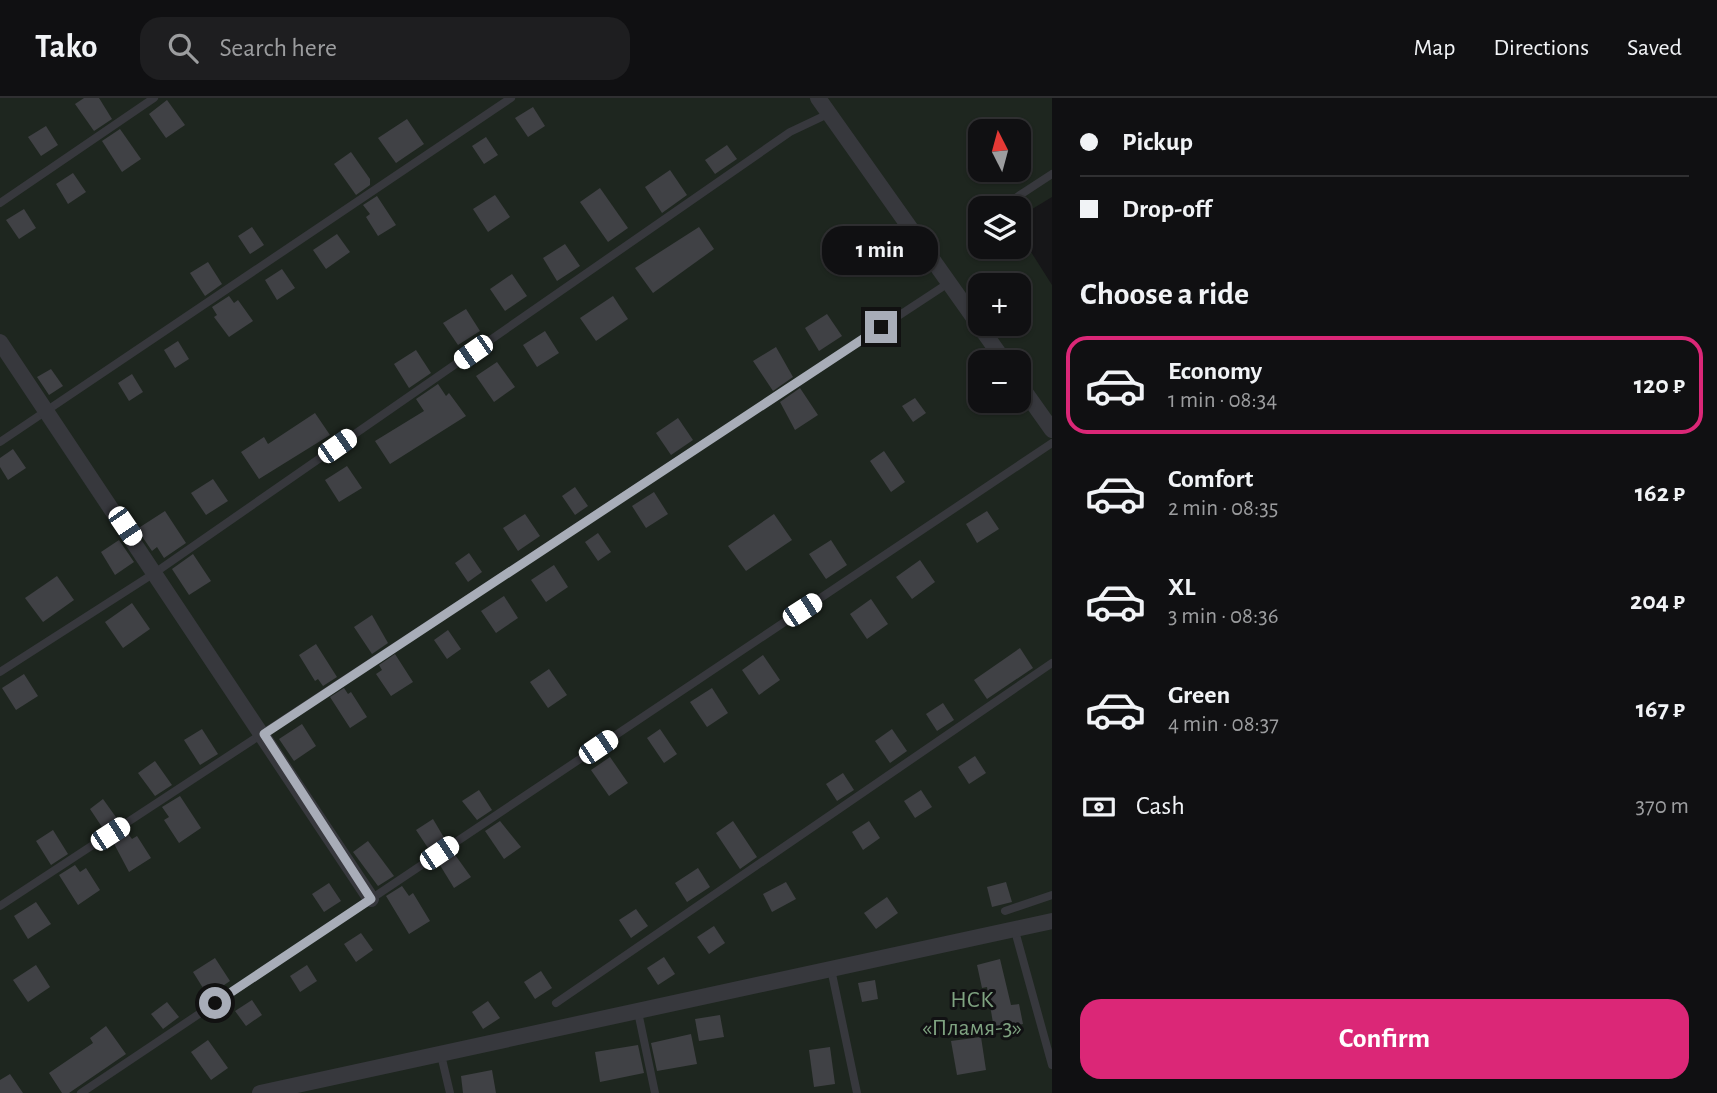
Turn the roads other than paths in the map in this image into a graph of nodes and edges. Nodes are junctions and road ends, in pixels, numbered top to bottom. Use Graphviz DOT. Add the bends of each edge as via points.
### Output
graph roads {
  1 [pos="154,98"];
  2 [pos="511,98"];
  3 [pos="818,98"];
  4 [pos="828,114"];
  5 [pos="1052,174"];
  6 [pos="1019,196"];
  7 [pos="0,202"];
  8 [pos="950,282"];
  9 [pos="0,342"];
  10 [pos="997,350"];
  11 [pos="1031,400"];
  12 [pos="47,411"];
  13 [pos="1052,430"];
  14 [pos="0,442"];
  15 [pos="1052,443"];
  16 [pos="156,572"];
  17 [pos="1052,663"];
  18 [pos="0,672"];
  19 [pos="264,734"];
  20 [pos="1052,895"];
  21 [pos="371,899"];
  22 [pos="0,906"];
  23 [pos="1004,911"];
  24 [pos="1052,921"];
  25 [pos="1015,931"];
  26 [pos="831,968"];
  27 [pos="556,1003"];
  28 [pos="638,1012"];
  29 [pos="441,1055"];
  30 [pos="1052,1065"];
  31 [pos="82,1093"];
  32 [pos="260,1093"];
  33 [pos="450,1093"];
  34 [pos="655,1093"];
  35 [pos="857,1093"];
  1 -- 7 [label="lane"];
  2 -- 12 [label="lane"];
  3 -- 4 [label="street"];
  4 -- 8 [label="street"];
  4 -- 16 [label="lane" via="790,132"];
  5 -- 6 [label="lane"];
  8 -- 10 [label="street"];
  8 -- 19 [label="lane"];
  9 -- 12 [label="street"];
  11 -- 13 [label="street"];
  12 -- 14 [label="lane"];
  12 -- 16 [label="street"];
  15 -- 21 [label="lane"];
  16 -- 18 [label="lane"];
  16 -- 19 [label="street"];
  17 -- 27 [label="lane"];
  19 -- 21 [label="street"];
  19 -- 22 [label="lane"];
  20 -- 23 [label="lane"];
  21 -- 31 [label="lane"];
  24 -- 25 [label="street"];
  25 -- 26 [label="street"];
  25 -- 30 [label="lane"];
  26 -- 28 [label="street"];
  26 -- 35 [label="lane"];
  28 -- 29 [label="street"];
  28 -- 34 [label="lane"];
  29 -- 32 [label="street"];
  29 -- 33 [label="lane"];
}
